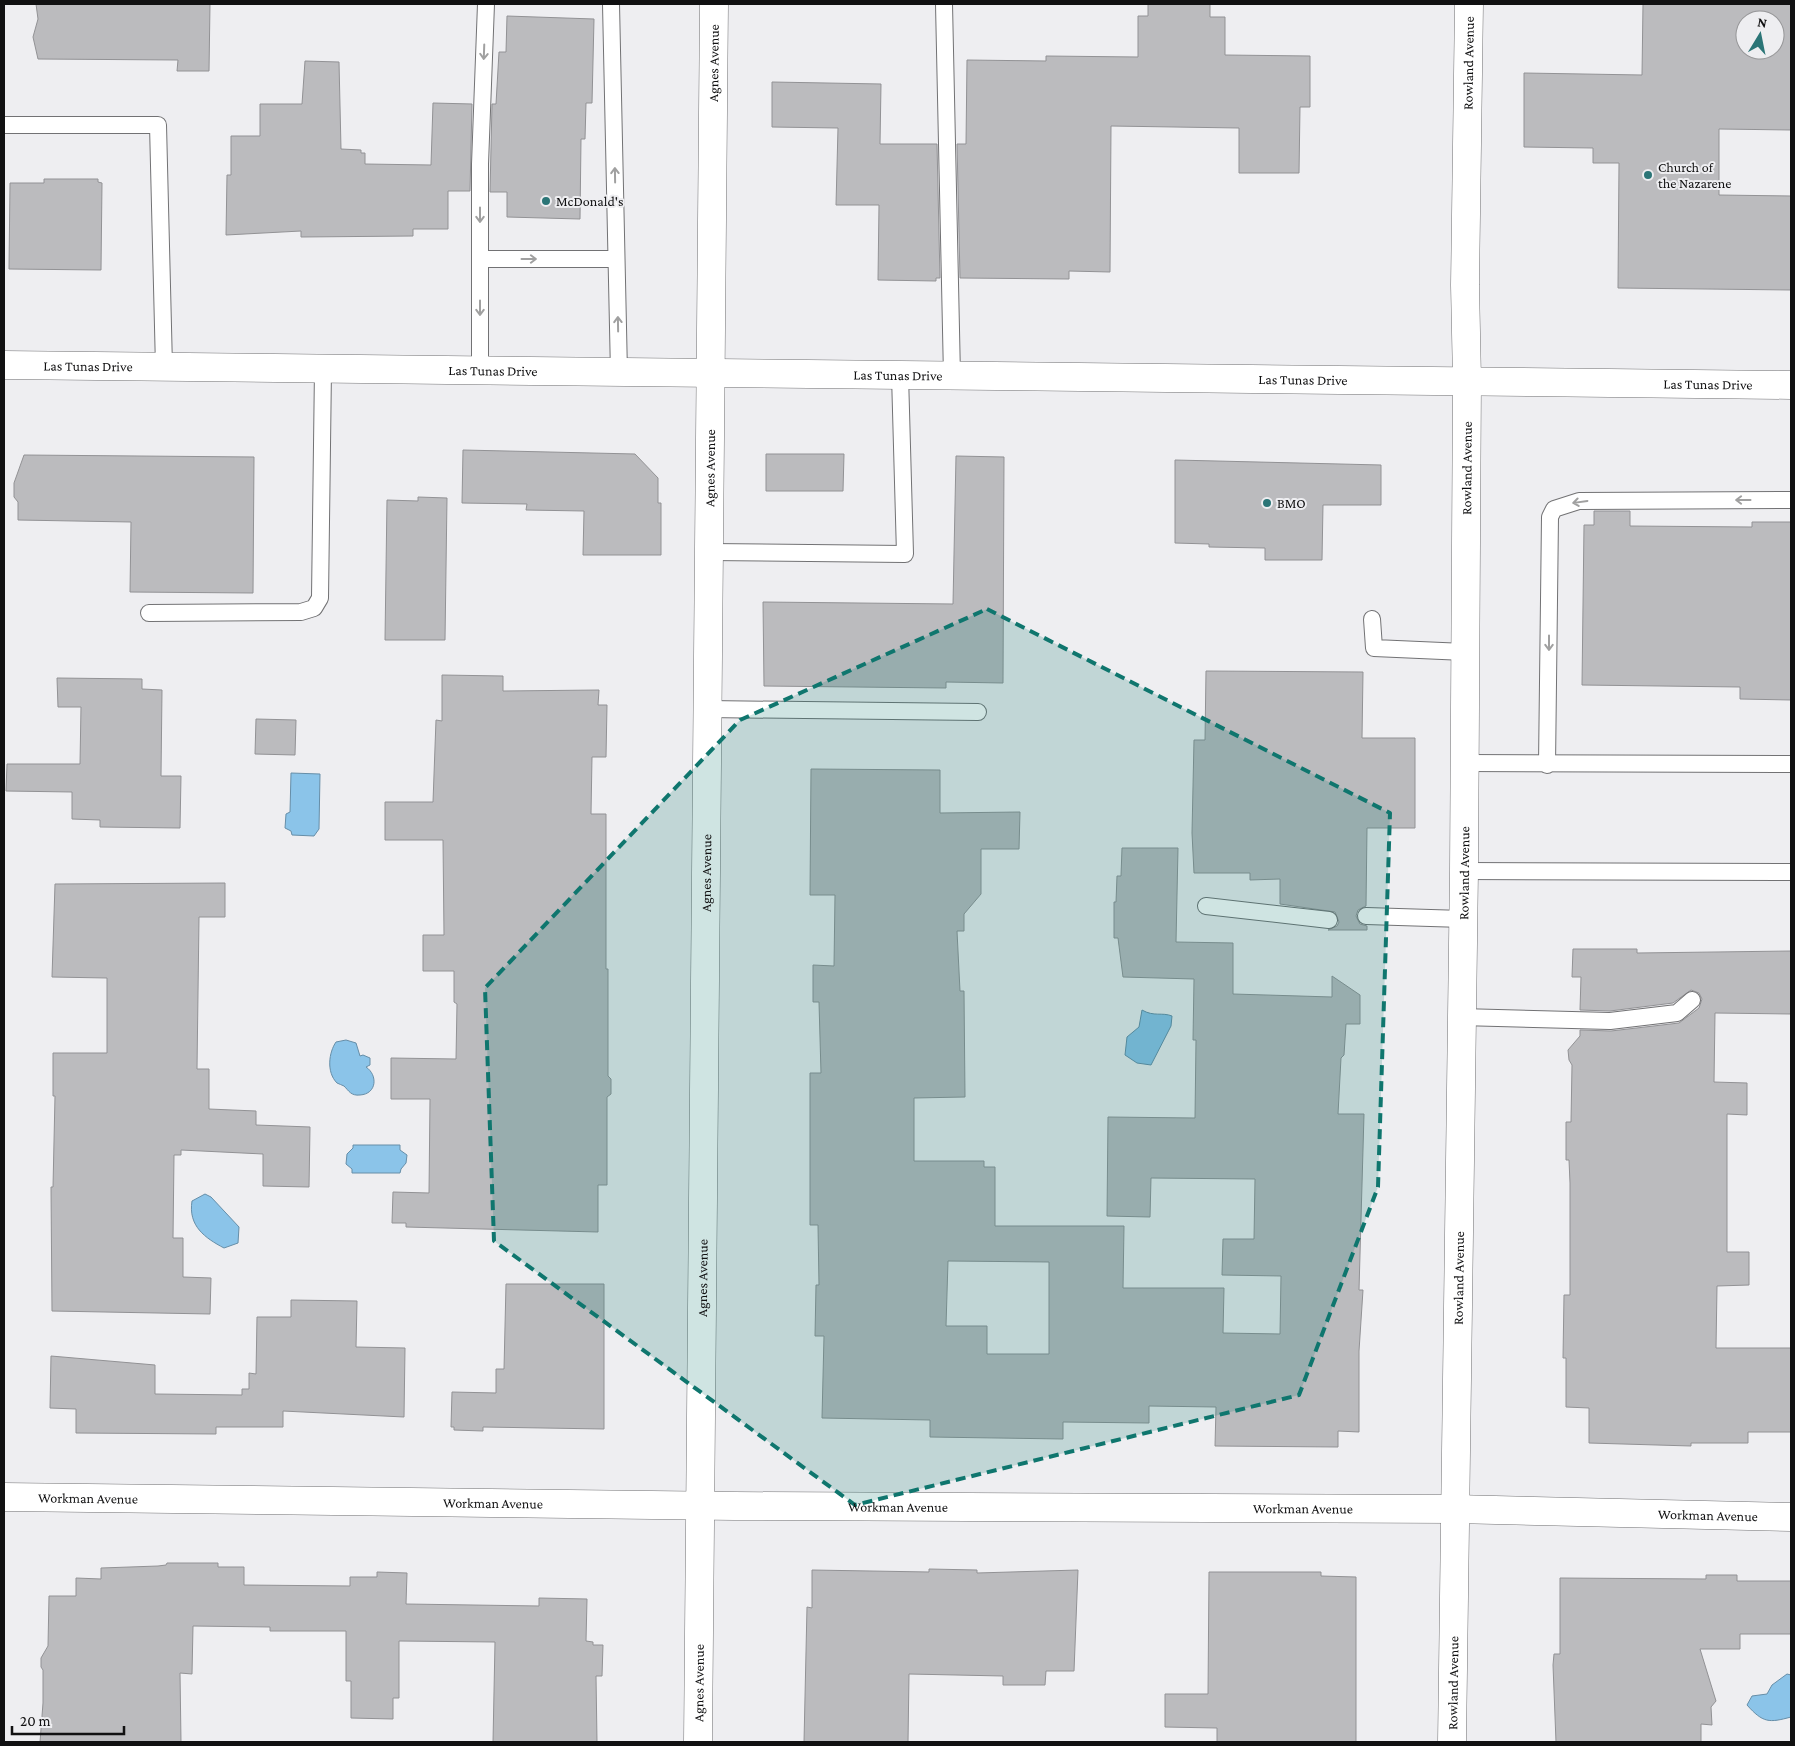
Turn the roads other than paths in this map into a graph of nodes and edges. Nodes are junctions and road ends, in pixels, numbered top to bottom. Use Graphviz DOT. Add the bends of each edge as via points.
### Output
graph roads {
  1 [pos="486,4"];
  2 [pos="611,4"];
  3 [pos="714,4"];
  4 [pos="944,4"];
  5 [pos="1469,4"];
  6 [pos="4,125"];
  7 [pos="480,259"];
  8 [pos="616,259"];
  9 [pos="4,365"];
  10 [pos="164,367"];
  11 [pos="323,369"];
  12 [pos="480,372"];
  13 [pos="619,373"];
  14 [pos="710,374"];
  15 [pos="900,375"];
  16 [pos="952,376"];
  17 [pos="1467,380"];
  18 [pos="1791,385"];
  19 [pos="1791,500"];
  20 [pos="710,552"];
  21 [pos="149,613"];
  22 [pos="1372,619"];
  23 [pos="1465,652"];
  24 [pos="707,709"];
  25 [pos="978,712"];
  26 [pos="1464,763"];
  27 [pos="1547,764"];
  28 [pos="1791,764"];
  29 [pos="1464,871"];
  30 [pos="1791,872"];
  31 [pos="1206,906"];
  32 [pos="1366,916"];
  33 [pos="1462,919"];
  34 [pos="1329,920"];
  35 [pos="1692,1000"];
  36 [pos="1460,1016"];
  37 [pos="4,1497"];
  38 [pos="699,1505"];
  39 [pos="1454,1509"];
  40 [pos="1791,1517"];
  41 [pos="698,1742"];
  42 [pos="1452,1742"];
  1 -- 7 [label="lane, one-way"];
  8 -- 2 [label="lane, one-way"];
  3 -- 14 [label="street, Agnes Avenue"];
  4 -- 16 [label="lane"];
  5 -- 17 [label="street, Rowland Avenue" via="1465,285"];
  6 -- 10 [label="lane" via="158,125"];
  7 -- 8 [label="lane, one-way"];
  7 -- 12 [label="lane, one-way"];
  13 -- 8 [label="lane, one-way"];
  9 -- 10 [label="street, Las Tunas Drive"];
  10 -- 11 [label="street, Las Tunas Drive"];
  11 -- 12 [label="street, Las Tunas Drive"];
  11 -- 21 [label="lane" via="320,598 314,608 301,612"];
  12 -- 13 [label="street, Las Tunas Drive"];
  13 -- 14 [label="street, Las Tunas Drive"];
  14 -- 15 [label="street, Las Tunas Drive"];
  14 -- 20 [label="street, Agnes Avenue"];
  15 -- 16 [label="street, Las Tunas Drive"];
  15 -- 20 [label="lane" via="905,554"];
  16 -- 17 [label="street, Las Tunas Drive"];
  17 -- 18 [label="street, Las Tunas Drive"];
  17 -- 23 [label="street, Rowland Avenue"];
  19 -- 27 [label="lane, one-way" via="1579,501 1554,509 1550,517"];
  20 -- 24 [label="street, Agnes Avenue"];
  22 -- 23 [label="lane" via="1374,648"];
  23 -- 26 [label="street, Rowland Avenue"];
  24 -- 25 [label="lane"];
  24 -- 38 [label="street, Agnes Avenue"];
  26 -- 27 [label="lane"];
  26 -- 29 [label="street, Rowland Avenue"];
  27 -- 28 [label="lane"];
  29 -- 30 [label="lane"];
  29 -- 33 [label="street, Rowland Avenue"];
  31 -- 34 [label="lane"];
  32 -- 33 [label="lane"];
  33 -- 36 [label="street, Rowland Avenue"];
  35 -- 36 [label="lane" via="1677,1013 1610,1021"];
  36 -- 39 [label="street, Rowland Avenue"];
  37 -- 38 [label="street, Workman Avenue"];
  38 -- 39 [label="street, Workman Avenue"];
  38 -- 41 [label="street, Agnes Avenue"];
  39 -- 40 [label="street, Workman Avenue"];
  39 -- 42 [label="street, Rowland Avenue"];
}
